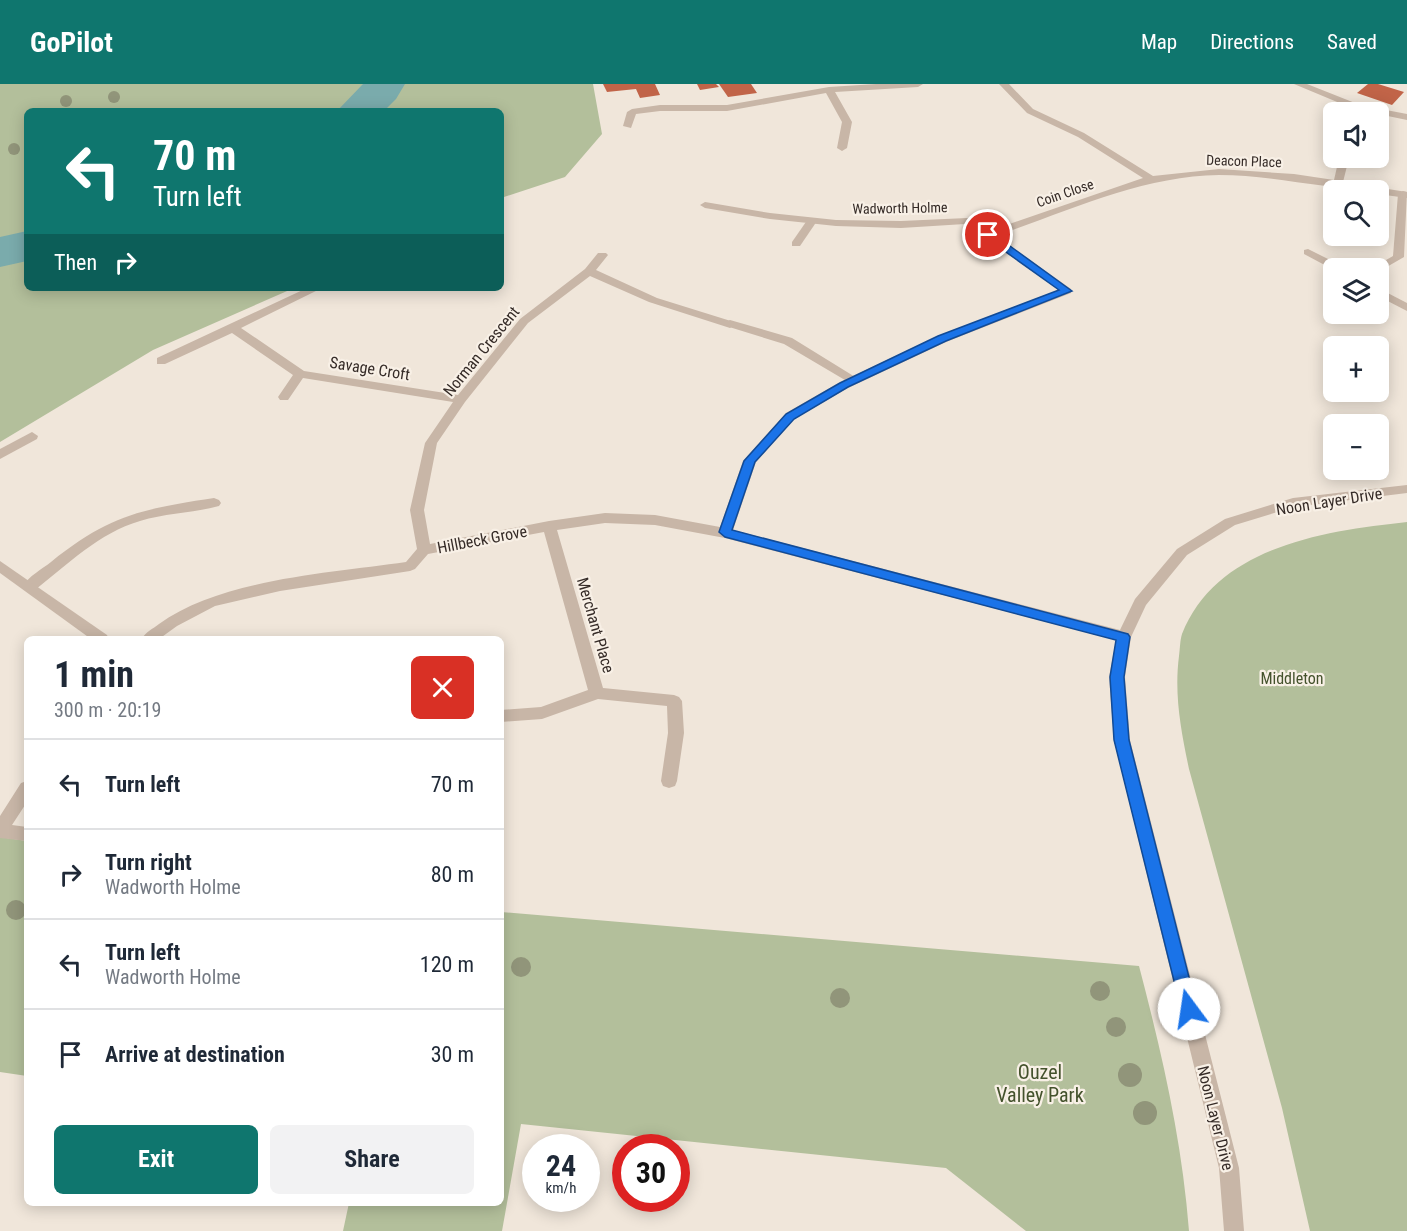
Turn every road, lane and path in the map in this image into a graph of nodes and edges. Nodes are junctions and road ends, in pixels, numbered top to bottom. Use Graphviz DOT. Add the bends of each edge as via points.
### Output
graph roads {
  1 [pos="918,84"];
  2 [pos="1004,84"];
  3 [pos="1299,84"];
  4 [pos="830,90"];
  5 [pos="1338,102"];
  6 [pos="1389,115"];
  7 [pos="1407,117"];
  8 [pos="628,126"];
  9 [pos="842,148"];
  10 [pos="1152,179"];
  11 [pos="1323,181"];
  12 [pos="1389,192"];
  13 [pos="1405,195"];
  14 [pos="705,205"];
  15 [pos="812,221"];
  16 [pos="988,235"];
  17 [pos="796,244"];
  18 [pos="1308,252"];
  19 [pos="602,255"];
  20 [pos="1323,260"];
  21 [pos="1389,263"];
  22 [pos="589,271"];
  23 [pos="310,291"];
  24 [pos="1389,297"];
  25 [pos="1407,308"];
  26 [pos="233,328"];
  27 [pos="161,361"];
  28 [pos="300,374"];
  29 [pos="854,380"];
  30 [pos="284,397"];
  31 [pos="461,399"];
  32 [pos="32,436"];
  33 [pos="0,455"];
  34 [pos="1407,489"];
  35 [pos="214,503"];
  36 [pos="549,526"];
  37 [pos="725,532"];
  38 [pos="424,550"];
  39 [pos="0,566"];
  40 [pos="30,586"];
  41 [pos="98,636"];
  42 [pos="153,636"];
  43 [pos="1124,637"];
  44 [pos="597,693"];
  45 [pos="504,716"];
  46 [pos="669,781"];
  47 [pos="24,793"];
  48 [pos="0,831"];
  49 [pos="24,834"];
  50 [pos="1234,1231"];
  1 -- 4 [label="street"];
  2 -- 10 [label="street" via="1030,111 1081,135"];
  3 -- 5 [label="street"];
  4 -- 8 [label="street" via="727,108 632,112"];
  4 -- 9 [label="street" via="847,122"];
  6 -- 7 [label="street"];
  10 -- 11 [label="street, Deacon Place" via="1218,172"];
  10 -- 16 [label="street, Coin Close"];
  12 -- 13 [label="street, Deacon Place"];
  13 -- 21 [label="street, Deacon Place" via="1398,257"];
  14 -- 15 [label="street, Wadworth Holme"];
  15 -- 16 [label="street, Wadworth Holme" via="928,225 967,221"];
  15 -- 17 [label="street"];
  16 -- 29 [label="street, Wadworth Holme" via="1067,291 942,339"];
  18 -- 20 [label="street"];
  19 -- 22 [label="street, Norman Crescent"];
  22 -- 29 [label="street" via="653,300 788,341"];
  22 -- 31 [label="street, Norman Crescent" via="524,321"];
  23 -- 26 [label="street"];
  24 -- 25 [label="street"];
  26 -- 27 [label="street"];
  26 -- 28 [label="street"];
  28 -- 30 [label="street"];
  28 -- 31 [label="street, Savage Croft"];
  29 -- 37 [label="street, Wadworth Holme" via="790,416 750,461"];
  31 -- 38 [label="street, Norman Crescent" via="431,443 417,510"];
  32 -- 33 [label="street"];
  34 -- 43 [label="street, Noon Layer Drive" via="1293,503 1230,522 1182,552 1140,603"];
  35 -- 40 [label="street" via="120,523 93,538"];
  36 -- 37 [label="street, Hillbeck Grove" via="606,518 654,520"];
  36 -- 38 [label="street, Hillbeck Grove"];
  36 -- 44 [label="street, Merchant Place"];
  37 -- 43 [label="street, Hillbeck Grove"];
  38 -- 42 [label="street, Hillbeck Grove" via="410,566 280,586 211,602"];
  39 -- 40 [label="street"];
  40 -- 41 [label="street"];
  43 -- 50 [label="street, Noon Layer Drive" via="1117,677 1122,740 1229,1168"];
  44 -- 45 [label="street" via="542,713"];
  44 -- 46 [label="street, Merchant Place" via="674,701 676,733"];
  47 -- 48 [label="street"];
  48 -- 49 [label="street"];
}
